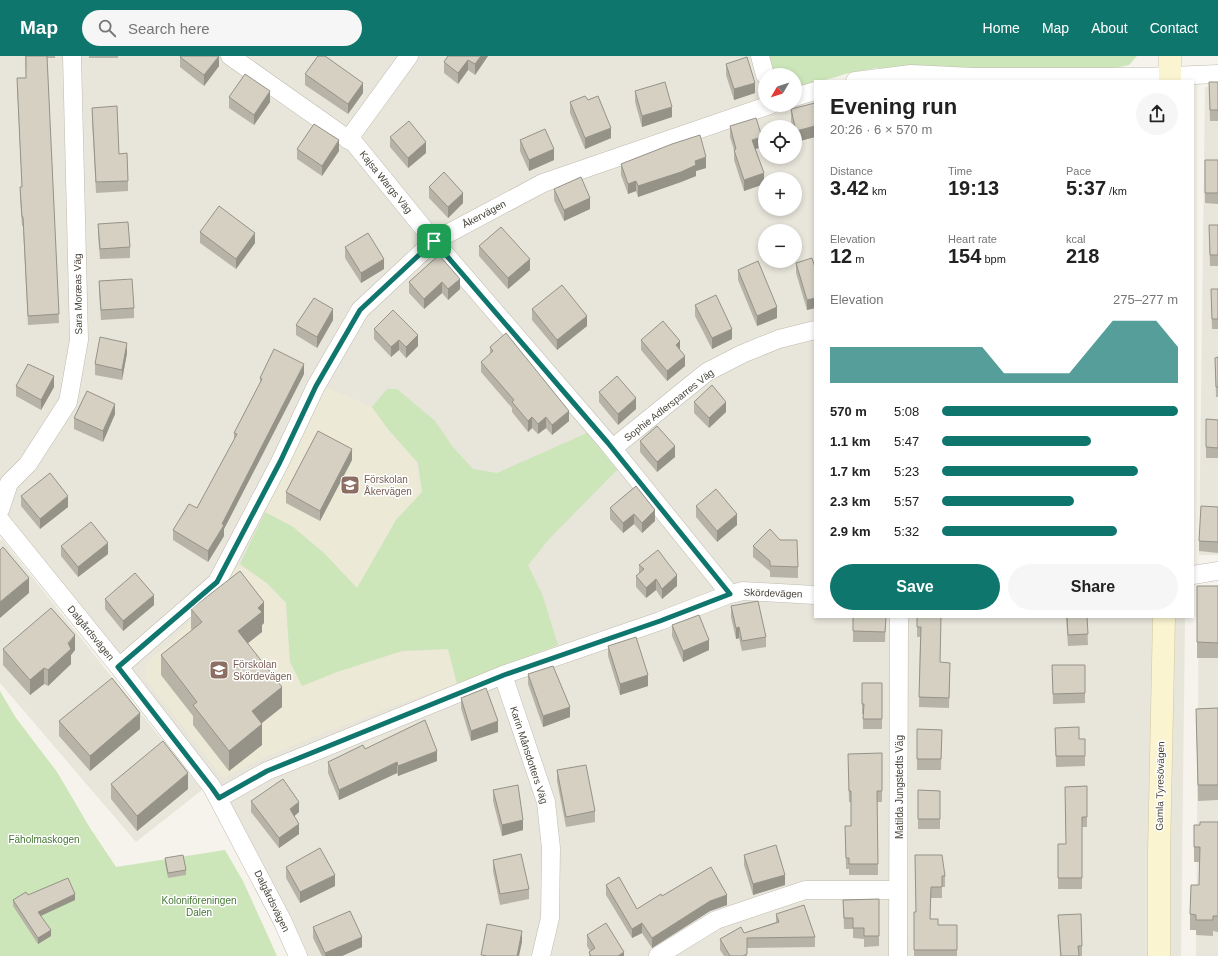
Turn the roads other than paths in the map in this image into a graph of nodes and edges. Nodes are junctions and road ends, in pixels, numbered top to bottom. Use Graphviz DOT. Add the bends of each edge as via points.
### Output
graph roads {
  1 [pos="72,56"];
  2 [pos="230,56"];
  3 [pos="409,56"];
  4 [pos="760,56"];
  5 [pos="763,68"];
  6 [pos="1170,71"];
  7 [pos="1218,74"];
  8 [pos="912,78"];
  9 [pos="874,80"];
  10 [pos="814,91"];
  11 [pos="802,95"];
  12 [pos="758,109"];
  13 [pos="348,140"];
  14 [pos="434,241"];
  15 [pos="814,330"];
  16 [pos="613,448"];
  17 [pos="0,510"];
  18 [pos="0,520"];
  19 [pos="1218,570"];
  20 [pos="1194,575"];
  21 [pos="730,594"];
  22 [pos="814,595"];
  23 [pos="899,618"];
  24 [pos="1164,618"];
  25 [pos="118,667"];
  26 [pos="504,675"];
  27 [pos="219,798"];
  28 [pos="898,890"];
  29 [pos="298,956"];
  30 [pos="541,956"];
  31 [pos="658,956"];
  32 [pos="898,956"];
  33 [pos="1159,956"];
  1 -- 17 [label="street, Sara Moræas Väg" via="79,340 68,402 28,464 9,483"];
  2 -- 13 [label="street, Kajsa Wargs Väg"];
  3 -- 13 [label="street"];
  4 -- 5 [label="street"];
  6 -- 7 [label="street"];
  6 -- 8 [label="street"];
  8 -- 9 [label="street"];
  10 -- 11 [label="street"];
  12 -- 14 [label="street, Åkervägen" via="543,183"];
  13 -- 14 [label="street, Kajsa Wargs Väg" via="355,144"];
  14 -- 16 [label="street, Kajsa Wargs Väg"];
  14 -- 25 [label="street, Åkervägen" via="360,310 316,386 280,462 217,582"];
  15 -- 16 [label="street, Sophie Adlersparres Väg" via="779,339 708,372"];
  16 -- 21 [label="street, Kajsa Wargs Väg"];
  18 -- 25 [label="street, Dalgårdsvägen"];
  19 -- 20 [label="street"];
  21 -- 22 [label="street, Skördevägen" via="742,592"];
  21 -- 26 [label="street, Skördevägen"];
  23 -- 28 [label="street, Matilda Jungstedts Väg"];
  24 -- 33 [label="street, Gamla Tyresövägen"];
  25 -- 27 [label="street, Dalgårdsvägen"];
  26 -- 27 [label="street, Skördevägen" via="267,771"];
  26 -- 30 [label="street, Karin Månsdotters Väg" via="546,802 551,848 550,918"];
  27 -- 29 [label="street, Dalgårdsvägen"];
  28 -- 31 [label="street" via="806,890 716,920"];
  28 -- 32 [label="street, Matilda Jungstedts Väg"];
}
